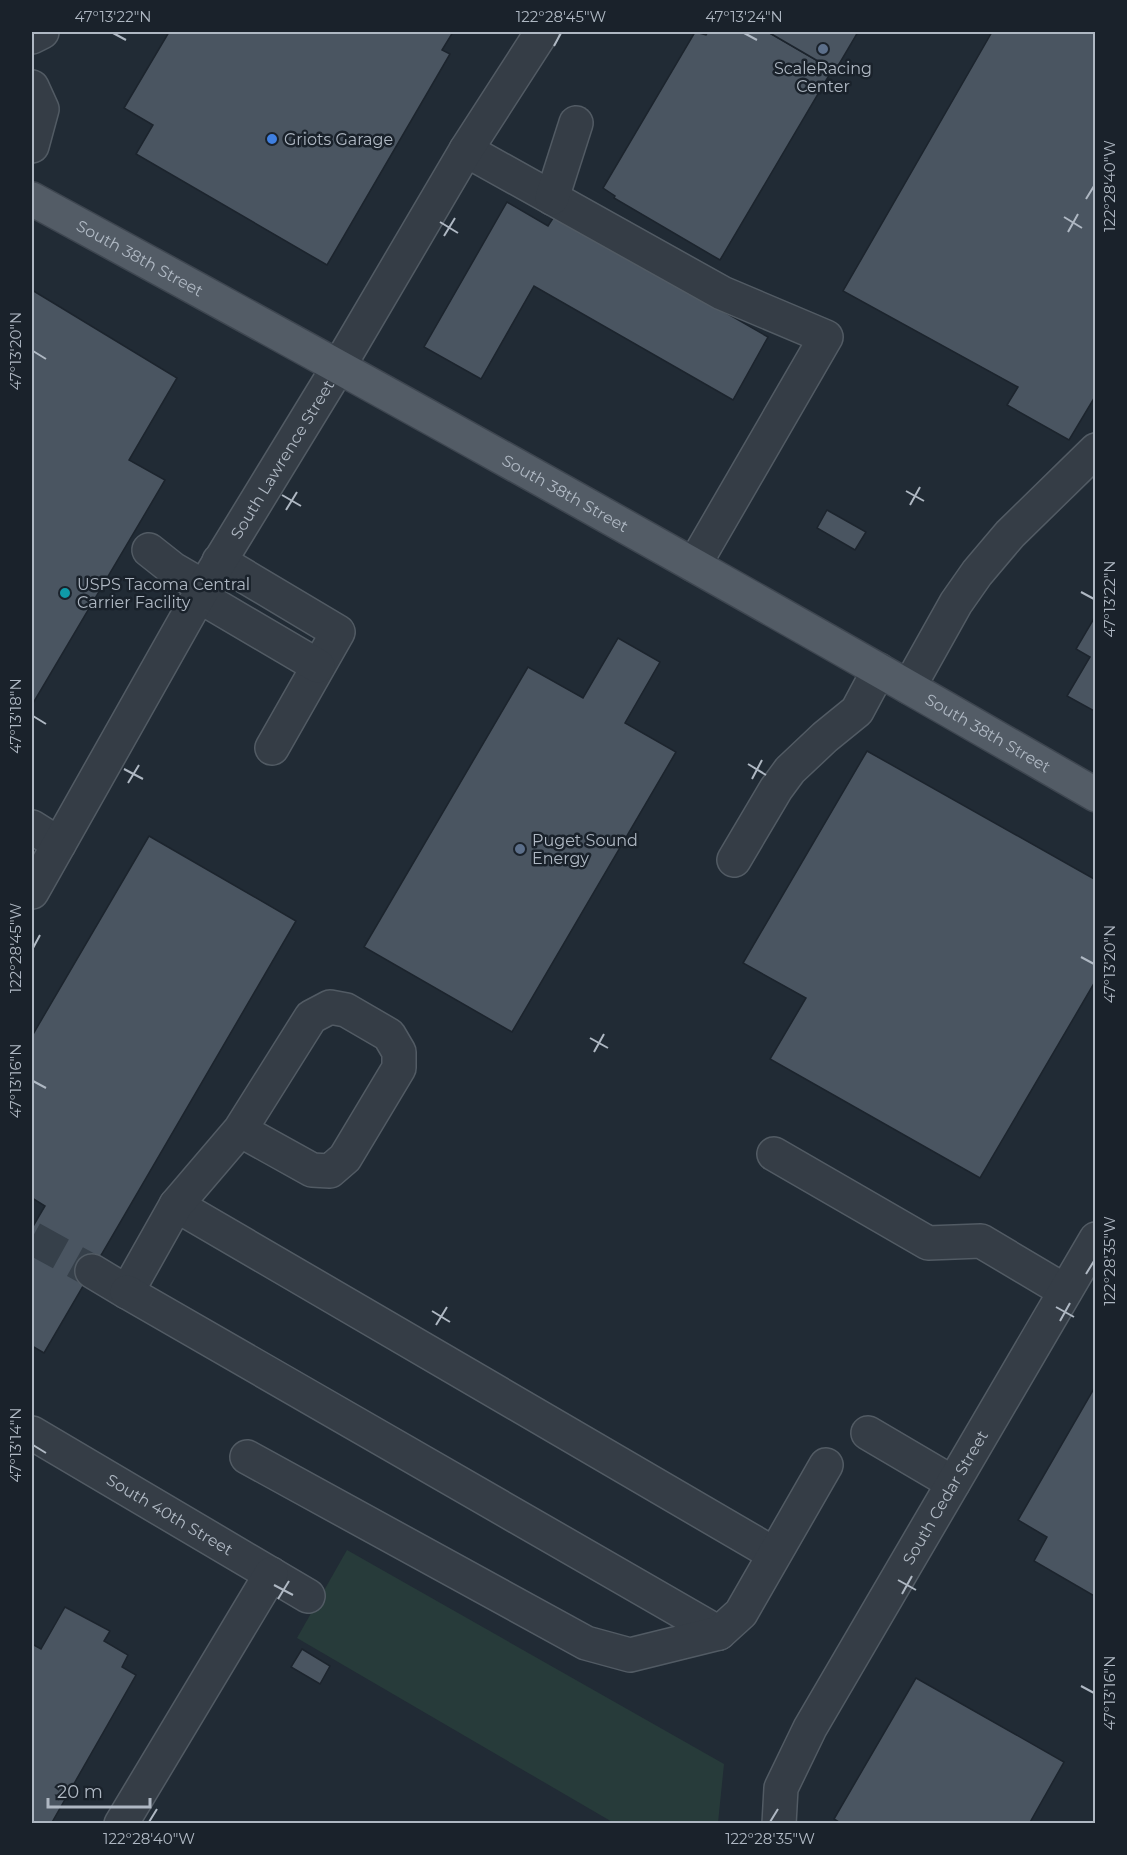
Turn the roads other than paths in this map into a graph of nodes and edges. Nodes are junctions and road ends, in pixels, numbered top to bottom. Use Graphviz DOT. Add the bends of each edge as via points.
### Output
graph roads {
  1 [pos="42,32"];
  2 [pos="542,32"];
  3 [pos="32,37"];
  4 [pos="32,87"];
  5 [pos="32,92"];
  6 [pos="576,123"];
  7 [pos="32,146"];
  8 [pos="466,150"];
  9 [pos="552,198"];
  10 [pos="32,199"];
  11 [pos="339,366"];
  12 [pos="1095,450"];
  13 [pos="149,550"];
  14 [pos="694,565"];
  15 [pos="207,582"];
  16 [pos="318,666"];
  17 [pos="879,670"];
  18 [pos="909,687"];
  19 [pos="272,748"];
  20 [pos="1095,795"];
  21 [pos="32,827"];
  22 [pos="59,844"];
  23 [pos="735,860"];
  24 [pos="32,892"];
  25 [pos="240,1130"];
  26 [pos="774,1154"];
  27 [pos="176,1205"];
  28 [pos="1095,1239"];
  29 [pos="92,1271"];
  30 [pos="1065,1291"];
  31 [pos="127,1292"];
  32 [pos="32,1433"];
  33 [pos="868,1433"];
  34 [pos="247,1457"];
  35 [pos="826,1465"];
  36 [pos="953,1483"];
  37 [pos="774,1554"];
  38 [pos="271,1574"];
  39 [pos="308,1596"];
  40 [pos="719,1633"];
  41 [pos="121,1824"];
  42 [pos="778,1824"];
  1 -- 3 [label="street"];
  2 -- 8 [label="street, South Lawrence Street"];
  4 -- 5 [label="street"];
  5 -- 7 [label="street" via="42,109"];
  6 -- 9 [label="street"];
  8 -- 9 [label="street"];
  8 -- 11 [label="street, South Lawrence Street"];
  9 -- 14 [label="street" via="722,293 826,337"];
  10 -- 11 [label="main road, South 38th Street"];
  11 -- 14 [label="main road, South 38th Street"];
  11 -- 15 [label="street, South Lawrence Street"];
  12 -- 18 [label="street" via="976,573"];
  13 -- 15 [label="street" via="173,568"];
  14 -- 17 [label="main road, South 38th Street"];
  15 -- 16 [label="street"];
  15 -- 16 [label="street" via="338,632"];
  15 -- 22 [label="street, South Lawrence Street"];
  16 -- 19 [label="street"];
  17 -- 18 [label="main road, South 38th Street"];
  17 -- 23 [label="street" via="857,711 790,770"];
  18 -- 20 [label="main road, South 38th Street"];
  21 -- 22 [label="street"];
  22 -- 24 [label="street, South Lawrence Street"];
  25 -- 25 [label="street" via="312,1170 330,1171 345,1158 399,1068 399,1052 388,1035 346,1010 330,1007 310,1017"];
  25 -- 27 [label="street"];
  26 -- 30 [label="street" via="928,1243 981,1241"];
  27 -- 31 [label="street"];
  27 -- 37 [label="street"];
  28 -- 30 [label="street, South Cedar Street"];
  29 -- 31 [label="street"];
  30 -- 36 [label="street, South Cedar Street"];
  31 -- 40 [label="street"];
  32 -- 38 [label="street, South 40th Street"];
  33 -- 36 [label="street"];
  34 -- 40 [label="street" via="586,1643 630,1655"];
  35 -- 37 [label="street"];
  36 -- 42 [label="street, South Cedar Street" via="799,1749 781,1788"];
  37 -- 40 [label="street" via="741,1613"];
  38 -- 39 [label="street, South 40th Street"];
  38 -- 41 [label="street"];
}
